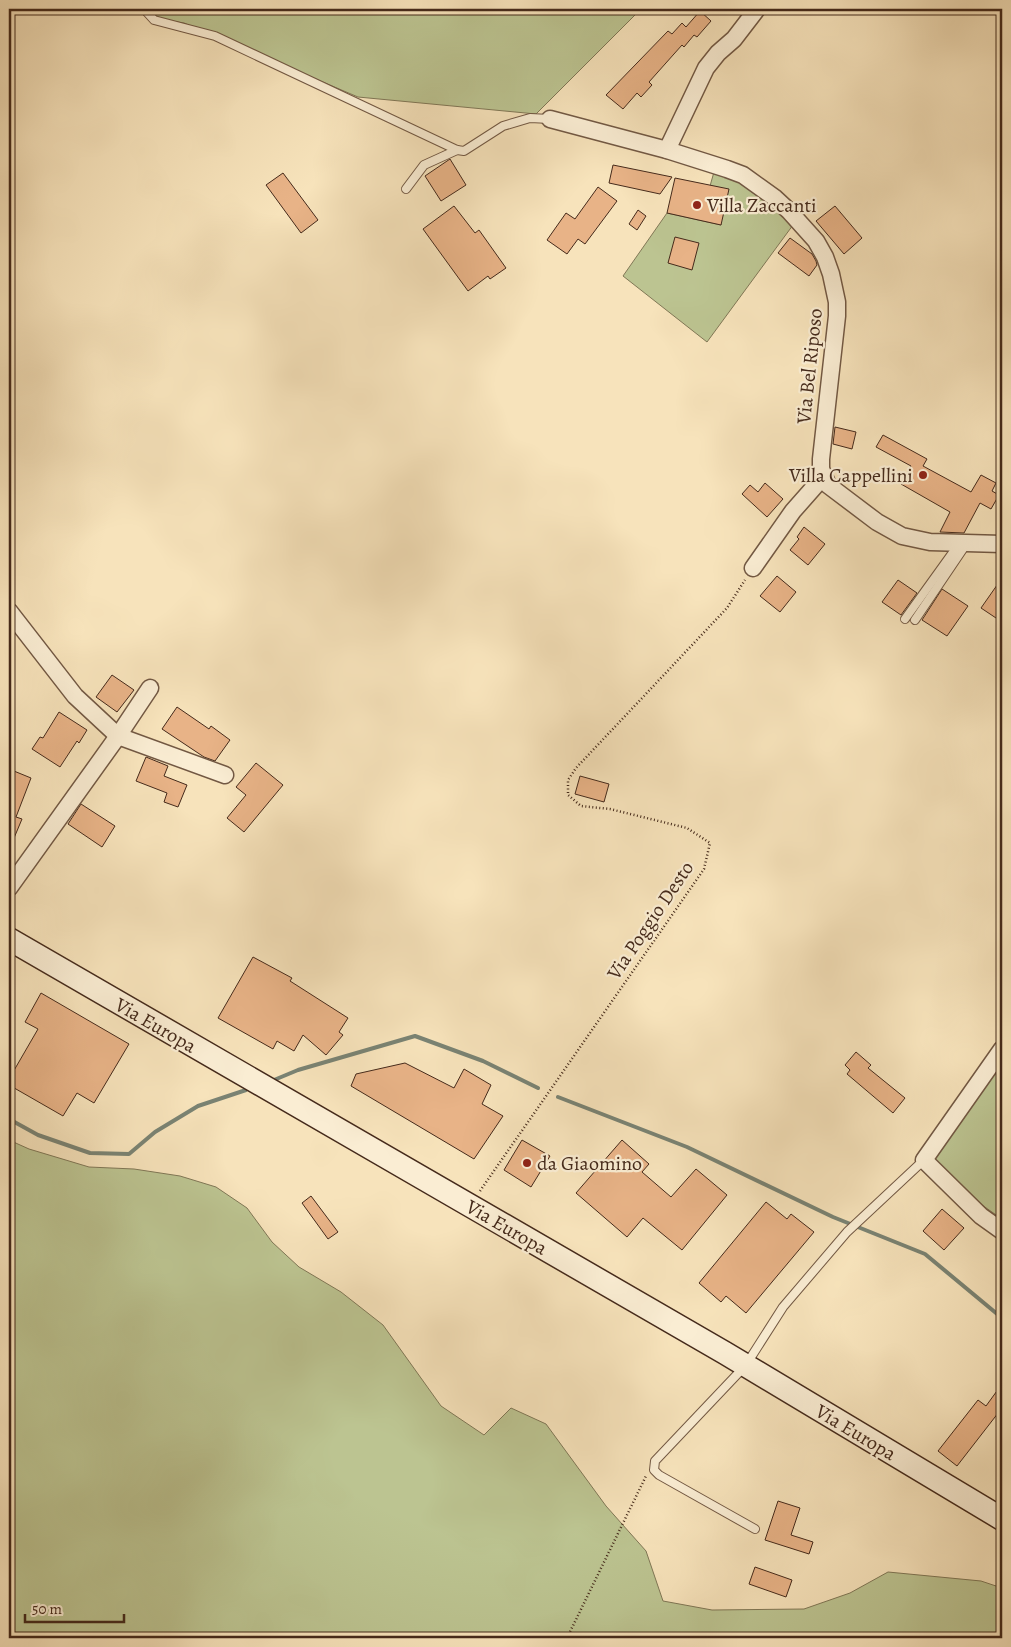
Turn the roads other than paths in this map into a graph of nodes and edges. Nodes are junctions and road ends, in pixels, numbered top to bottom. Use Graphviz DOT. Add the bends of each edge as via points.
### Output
graph roads {
  1 [pos="144,9"];
  2 [pos="757,9"];
  3 [pos="550,119"];
  4 [pos="456,150"];
  5 [pos="667,150"];
  6 [pos="406,189"];
  7 [pos="824,478"];
  8 [pos="963,543"];
  9 [pos="1002,544"];
  10 [pos="753,568"];
  11 [pos="9,611"];
  12 [pos="905,619"];
  13 [pos="915,620"];
  14 [pos="150,688"];
  15 [pos="118,736"];
  16 [pos="225,775"];
  17 [pos="9,888"];
  18 [pos="9,940"];
  19 [pos="1002,1049"];
  20 [pos="924,1160"];
  21 [pos="1002,1231"];
  22 [pos="746,1365"];
  23 [pos="1002,1520"];
  24 [pos="754,1529"];
  1 -- 4 [label="lane" via="154,20 216,36"];
  2 -- 5 [label="street" via="706,68"];
  3 -- 4 [label="lane" via="530,118 503,126 464,151"];
  3 -- 5 [label="street, Via Bel Riposo"];
  4 -- 6 [label="lane" via="424,165"];
  5 -- 7 [label="street, Via Bel Riposo" via="753,181 789,211 816,241 825,258 834,284 838,316 821,454"];
  7 -- 8 [label="street" via="841,496 902,536 930,542"];
  7 -- 10 [label="street" via="793,510"];
  8 -- 9 [label="street"];
  8 -- 12 [label="lane"];
  8 -- 13 [label="lane"];
  11 -- 15 [label="street" via="74,696"];
  14 -- 15 [label="street"];
  15 -- 16 [label="street"];
  15 -- 17 [label="street"];
  18 -- 22 [label="main road, Via Europa"];
  19 -- 20 [label="street"];
  20 -- 21 [label="street" via="981,1216"];
  20 -- 22 [label="lane" via="847,1232 783,1307"];
  22 -- 23 [label="main road, Via Europa"];
  22 -- 24 [label="lane" via="654,1461 654,1470"];
}
